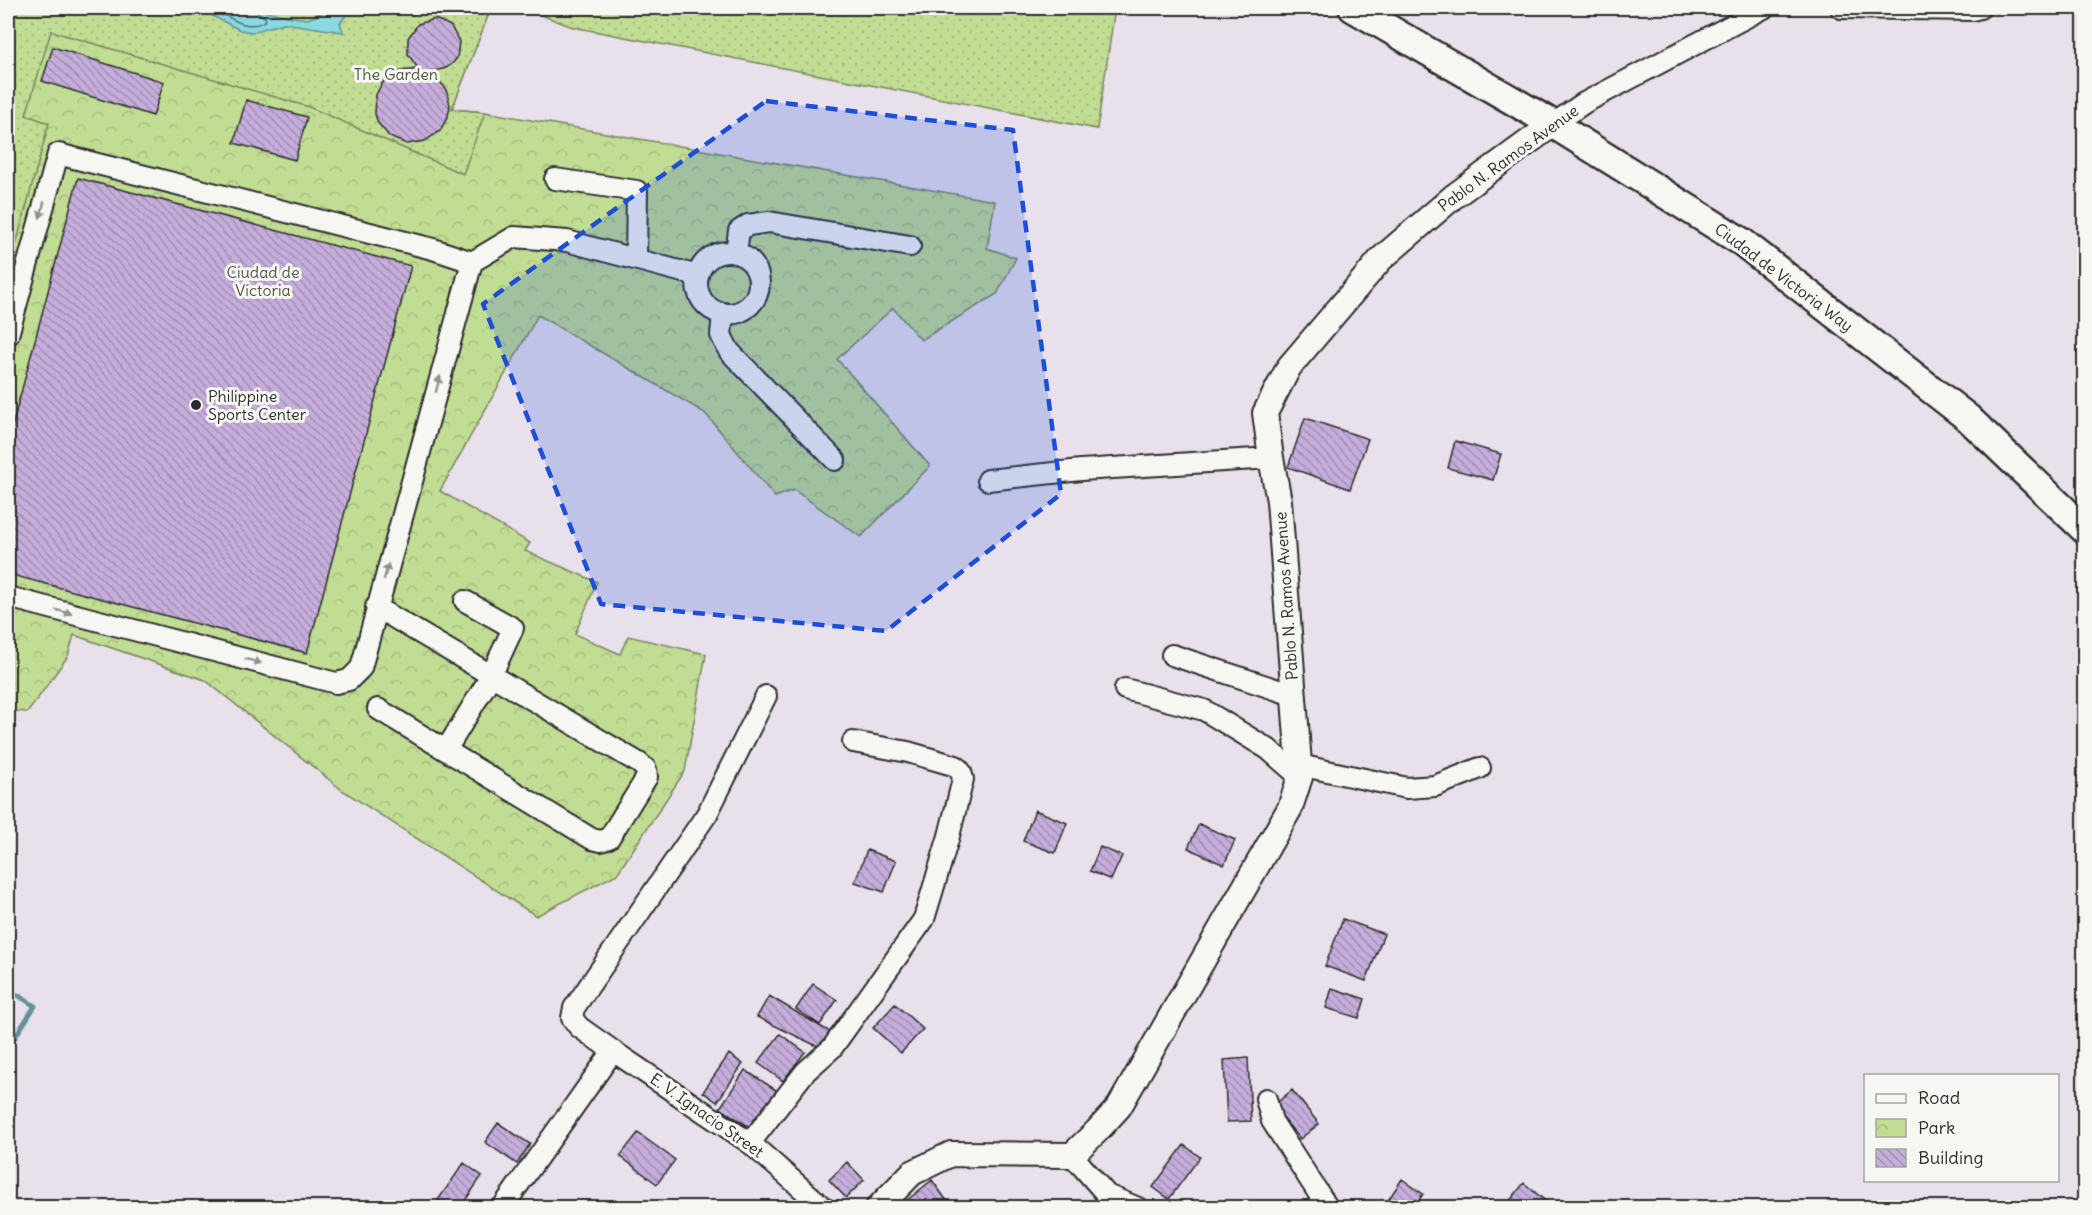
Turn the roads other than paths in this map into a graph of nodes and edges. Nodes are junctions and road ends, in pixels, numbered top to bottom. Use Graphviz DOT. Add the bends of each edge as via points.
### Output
graph roads {
  1 [pos="1764,8"];
  2 [pos="1841,8"];
  3 [pos="1980,8"];
  4 [pos="1352,9"];
  5 [pos="1553,124"];
  6 [pos="555,179"];
  7 [pos="910,246"];
  8 [pos="736,252"];
  9 [pos="636,258"];
  10 [pos="472,262"];
  11 [pos="698,276"];
  12 [pos="723,313"];
  13 [pos="8,335"];
  14 [pos="1271,458"];
  15 [pos="836,460"];
  16 [pos="988,480"];
  17 [pos="2085,529"];
  18 [pos="8,597"];
  19 [pos="465,601"];
  20 [pos="376,608"];
  21 [pos="1172,655"];
  22 [pos="492,675"];
  23 [pos="1125,689"];
  24 [pos="1293,695"];
  25 [pos="766,696"];
  26 [pos="378,709"];
  27 [pos="854,742"];
  28 [pos="446,750"];
  29 [pos="1480,768"];
  30 [pos="1299,771"];
  31 [pos="613,1051"];
  32 [pos="1266,1099"];
  33 [pos="750,1143"];
  34 [pos="1072,1155"];
  35 [pos="1105,1201"];
  36 [pos="502,1208"];
  37 [pos="824,1208"];
  38 [pos="878,1208"];
  39 [pos="1138,1208"];
  40 [pos="1328,1208"];
  1 -- 5 [label="street, Pablo N. Ramos Avenue" via="1584,103"];
  2 -- 3 [label="street"];
  4 -- 5 [label="main road, Ciudad de Victoria Way"];
  5 -- 14 [label="street, Pablo N. Ramos Avenue" via="1453,196 1381,259 1289,367 1265,413"];
  5 -- 17 [label="main road, Ciudad de Victoria Way" via="1742,242 1968,418"];
  6 -- 9 [label="street" via="637,191"];
  7 -- 8 [label="street" via="768,222 748,225 740,231"];
  8 -- 11 [label="street" via="709,259"];
  8 -- 12 [label="street" via="752,263 759,290 747,308"];
  9 -- 10 [label="street" via="567,241 514,237"];
  9 -- 11 [label="street"];
  10 -- 13 [label="street, one-way" via="58,154"];
  20 -- 10 [label="street, one-way"];
  11 -- 12 [label="street" via="701,297"];
  12 -- 15 [label="street" via="721,335 729,351"];
  14 -- 16 [label="street"];
  14 -- 24 [label="street, Pablo N. Ramos Avenue" via="1279,501"];
  18 -- 20 [label="street, one-way" via="336,683 349,680 361,668"];
  19 -- 22 [label="street" via="513,628"];
  20 -- 22 [label="street"];
  21 -- 24 [label="street"];
  22 -- 28 [label="street"];
  22 -- 28 [label="street" via="639,763 646,769 647,777 609,838 601,841"];
  23 -- 30 [label="street" via="1204,710"];
  24 -- 30 [label="street, Pablo N. Ramos Avenue"];
  25 -- 31 [label="street, E. V. Ignacio Street" via="707,814 574,1008 572,1017 579,1027"];
  26 -- 28 [label="street"];
  27 -- 33 [label="street" via="956,766 963,779 949,836 924,919 832,1048 805,1072"];
  29 -- 30 [label="street" via="1435,786 1407,788"];
  30 -- 34 [label="street, Pablo N. Ramos Avenue" via="1290,808 1119,1107"];
  31 -- 33 [label="street, E. V. Ignacio Street"];
  31 -- 36 [label="street"];
  32 -- 40 [label="street" via="1276,1129"];
  33 -- 37 [label="street, E. V. Ignacio Street"];
  34 -- 35 [label="street"];
  34 -- 38 [label="street" via="951,1154 912,1173"];
  35 -- 39 [label="street"];
}
